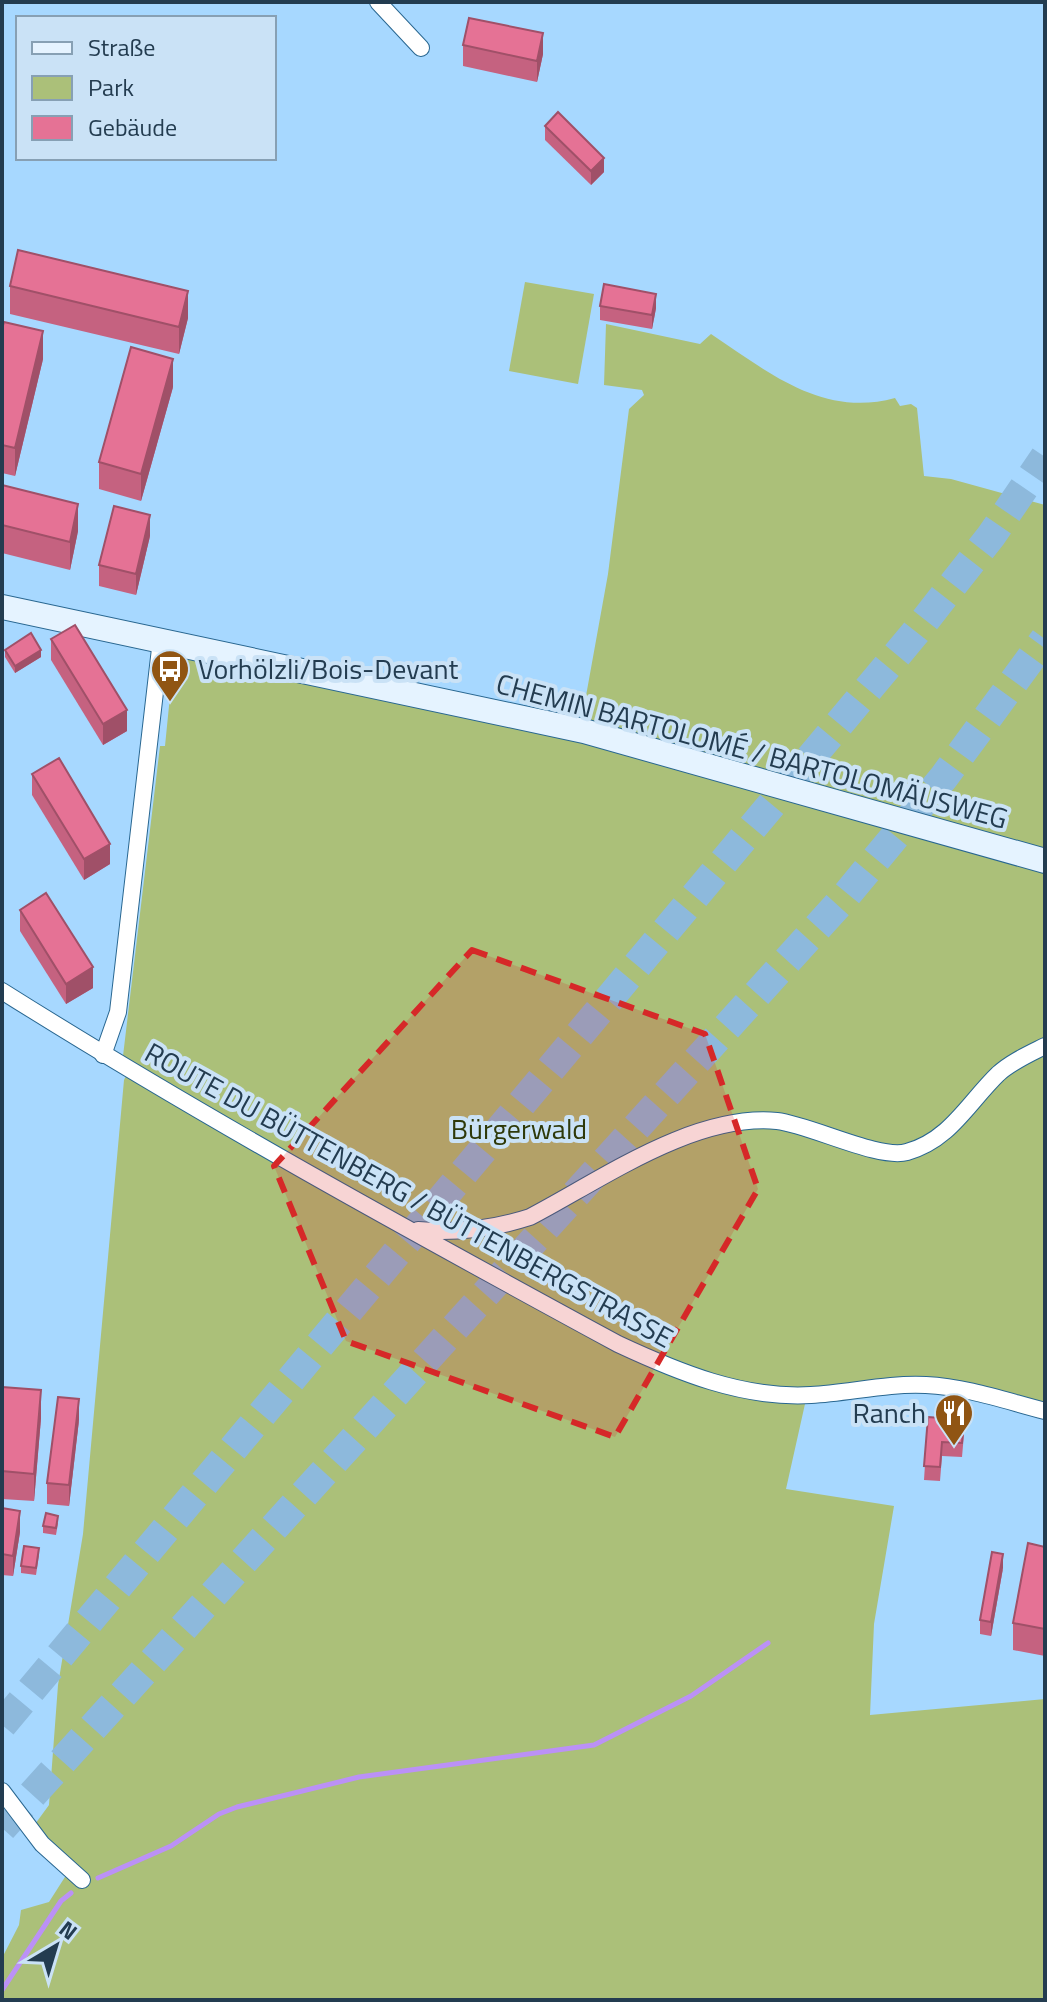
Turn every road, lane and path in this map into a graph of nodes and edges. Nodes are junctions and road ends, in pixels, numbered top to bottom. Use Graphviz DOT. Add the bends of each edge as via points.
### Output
graph roads {
  1 [pos="378,2"];
  2 [pos="421,48"];
  3 [pos="2,607"];
  4 [pos="161,640"];
  5 [pos="1045,861"];
  6 [pos="2,991"];
  7 [pos="1045,1046"];
  8 [pos="103,1055"];
  9 [pos="411,1229"];
  10 [pos="1045,1411"];
  11 [pos="2,1791"];
  12 [pos="82,1880"];
  1 -- 2 [label="street"];
  3 -- 4 [label="street, CHEMIN BARTOLOMÉ / BARTOLOMÄUSWEG"];
  4 -- 5 [label="street, CHEMIN BARTOLOMÉ / BARTOLOMÄUSWEG" via="584,731"];
  4 -- 8 [label="street" via="118,1012"];
  6 -- 8 [label="street, ROUTE DU BÜTTENBERG / BÜTTENBERGSTRASSE"];
  7 -- 9 [label="street" via="999,1073 950,1129 903,1153 809,1127 746,1121 677,1141 530,1217 451,1232"];
  8 -- 9 [label="street, ROUTE DU BÜTTENBERG / BÜTTENBERGSTRASSE"];
  9 -- 10 [label="street, ROUTE DU BÜTTENBERG / BÜTTENBERGSTRASSE" via="618,1344 713,1383 807,1395 929,1385"];
  11 -- 12 [label="street" via="42,1844"];
}
